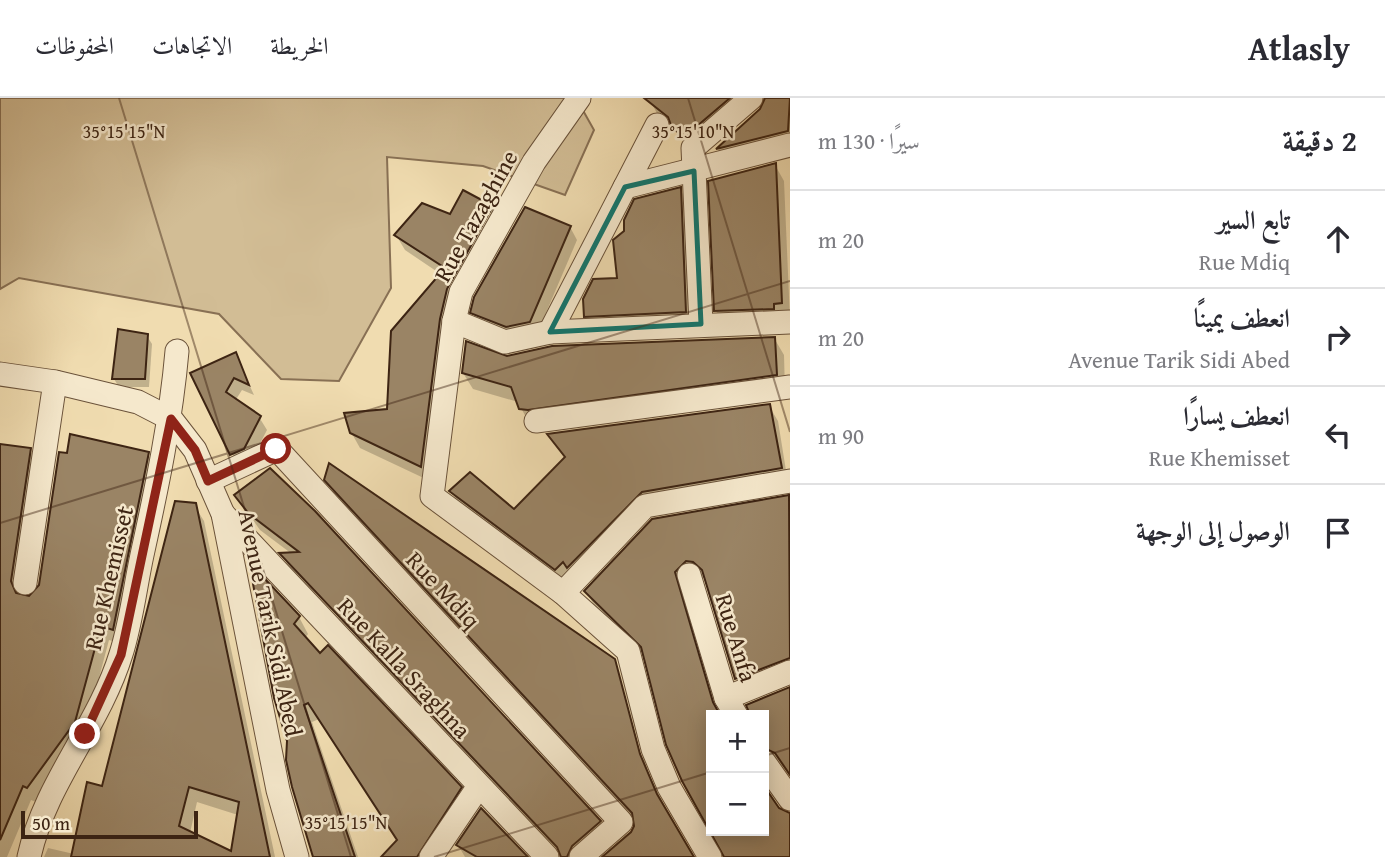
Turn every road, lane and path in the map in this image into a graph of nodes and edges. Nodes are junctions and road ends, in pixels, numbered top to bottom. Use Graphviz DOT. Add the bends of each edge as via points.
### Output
graph roads {
  1 [pos="579,98"];
  2 [pos="751,98"];
  3 [pos="657,125"];
  4 [pos="790,145"];
  5 [pos="694,171"];
  6 [pos="625,187"];
  7 [pos="454,321"];
  8 [pos="790,321"];
  9 [pos="701,324"];
  10 [pos="550,332"];
  11 [pos="177,351"];
  12 [pos="0,374"];
  13 [pos="55,382"];
  14 [pos="790,387"];
  15 [pos="171,419"];
  16 [pos="537,421"];
  17 [pos="208,481"];
  18 [pos="790,481"];
  19 [pos="223,514"];
  20 [pos="690,575"];
  21 [pos="25,583"];
  22 [pos="563,593"];
  23 [pos="790,673"];
  24 [pos="731,707"];
  25 [pos="769,769"];
  26 [pos="479,786"];
  27 [pos="790,799"];
  28 [pos="436,855"];
  29 [pos="29,857"];
  30 [pos="297,857"];
  31 [pos="547,857"];
  32 [pos="581,857"];
  33 [pos="710,857"];
  1 -- 7 [label="street, Rue Tazaghine" via="499,220 461,292"];
  2 -- 5 [label="street" via="693,148"];
  3 -- 6 [label="street"];
  4 -- 5 [label="street"];
  5 -- 6 [label="street"];
  5 -- 9 [label="street"];
  6 -- 10 [label="street"];
  7 -- 10 [label="street" via="505,342"];
  7 -- 22 [label="street, Rue Tazaghine" via="432,496"];
  8 -- 9 [label="street"];
  9 -- 10 [label="street"];
  11 -- 15 [label="street, Rue Khemisset"];
  12 -- 13 [label="street, Avenue Tarik Sidi Abed"];
  13 -- 15 [label="street, Avenue Tarik Sidi Abed" via="138,402"];
  13 -- 21 [label="street"];
  14 -- 16 [label="street"];
  15 -- 17 [label="street, Avenue Tarik Sidi Abed" via="195,450"];
  15 -- 29 [label="street, Rue Khemisset" via="121,655 85,734 50,795"];
  17 -- 19 [label="street, Avenue Tarik Sidi Abed"];
  17 -- 32 [label="street, Rue Mdiq" via="276,449 621,822"];
  18 -- 22 [label="street" via="645,506"];
  19 -- 26 [label="street, Rue Kalla Sraghna"];
  19 -- 30 [label="street, Avenue Tarik Sidi Abed" via="278,790"];
  20 -- 24 [label="street, Rue Anfa"];
  22 -- 33 [label="street" via="628,652 653,749"];
  23 -- 24 [label="street"];
  25 -- 27 [label="street"];
  26 -- 28 [label="street"];
  26 -- 31 [label="street, Rue Kalla Sraghna"];
}
